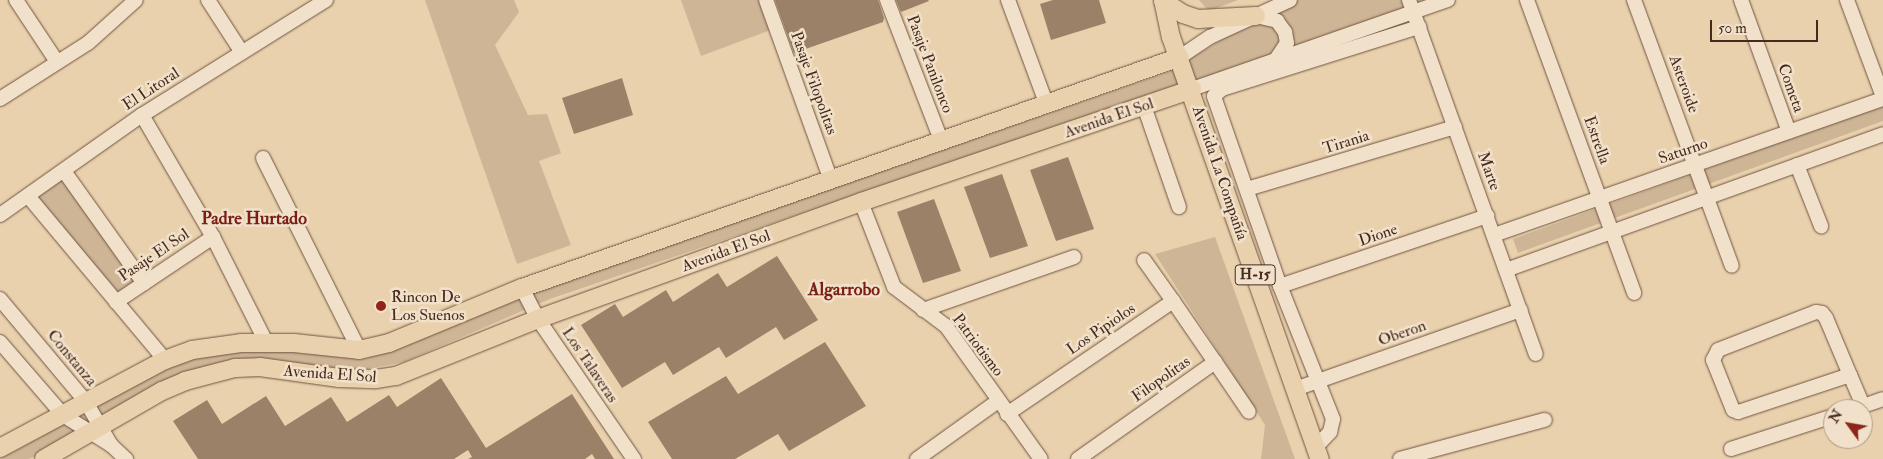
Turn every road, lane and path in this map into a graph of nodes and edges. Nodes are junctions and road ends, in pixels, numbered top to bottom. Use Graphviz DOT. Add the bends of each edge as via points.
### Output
graph roads {
  1 [pos="16,0"];
  2 [pos="118,0"];
  3 [pos="136,0"];
  4 [pos="208,0"];
  5 [pos="326,0"];
  6 [pos="766,0"];
  7 [pos="887,0"];
  8 [pos="1008,0"];
  9 [pos="1163,0"];
  10 [pos="1290,0"];
  11 [pos="1448,0"];
  12 [pos="1527,0"];
  13 [pos="1634,0"];
  14 [pos="1741,0"];
  15 [pos="1847,0"];
  16 [pos="1411,6"];
  17 [pos="126,12"];
  18 [pos="1256,16"];
  19 [pos="1419,27"];
  20 [pos="241,51"];
  21 [pos="1180,57"];
  22 [pos="1277,58"];
  23 [pos="57,62"];
  24 [pos="1192,90"];
  25 [pos="1883,98"];
  26 [pos="0,99"];
  27 [pos="1046,103"];
  28 [pos="1144,106"];
  29 [pos="142,115"];
  30 [pos="1455,128"];
  31 [pos="1789,132"];
  32 [pos="1883,134"];
  33 [pos="940,140"];
  34 [pos="263,158"];
  35 [pos="1694,165"];
  36 [pos="1797,165"];
  37 [pos="64,170"];
  38 [pos="830,178"];
  39 [pos="1247,190"];
  40 [pos="28,196"];
  41 [pos="1600,198"];
  42 [pos="1707,199"];
  43 [pos="860,202"];
  44 [pos="1179,207"];
  45 [pos="0,216"];
  46 [pos="1487,216"];
  47 [pos="1821,226"];
  48 [pos="1612,233"];
  49 [pos="1494,235"];
  50 [pos="213,237"];
  51 [pos="1074,257"];
  52 [pos="1144,260"];
  53 [pos="1732,266"];
  54 [pos="1506,270"];
  55 [pos="144,283"];
  56 [pos="1280,286"];
  57 [pos="522,288"];
  58 [pos="1634,293"];
  59 [pos="0,298"];
  60 [pos="1173,301"];
  61 [pos="116,302"];
  62 [pos="923,310"];
  63 [pos="1521,310"];
  64 [pos="538,319"];
  65 [pos="0,342"];
  66 [pos="266,342"];
  67 [pos="359,350"];
  68 [pos="1536,354"];
  69 [pos="165,360"];
  70 [pos="1215,362"];
  71 [pos="1850,374"];
  72 [pos="1317,381"];
  73 [pos="1295,389"];
  74 [pos="1856,399"];
  75 [pos="998,401"];
  76 [pos="86,402"];
  77 [pos="1249,412"];
  78 [pos="63,414"];
  79 [pos="1007,414"];
  80 [pos="1823,419"];
  81 [pos="1545,420"];
  82 [pos="98,430"];
  83 [pos="0,448"];
  84 [pos="1731,449"];
  85 [pos="1318,453"];
  86 [pos="44,459"];
  87 [pos="126,459"];
  88 [pos="634,459"];
  89 [pos="917,459"];
  90 [pos="1041,459"];
  91 [pos="1078,459"];
  92 [pos="1400,459"];
  1 -- 23 [label="street"];
  2 -- 17 [label="street"];
  3 -- 17 [label="street"];
  4 -- 20 [label="street"];
  5 -- 20 [label="street, El Litoral"];
  6 -- 38 [label="street, Pasaje Filopolitas"];
  7 -- 33 [label="street, Pasaje Panilonco"];
  8 -- 27 [label="street"];
  9 -- 18 [label="main road" via="1183,14 1198,19"];
  9 -- 21 [label="main road, Avenida La Compañía / H-15"];
  10 -- 18 [label="street, Avenida El Sol"];
  11 -- 16 [label="street, Avenida El Sol"];
  12 -- 41 [label="street, Estrella"];
  13 -- 35 [label="street, Asteroide"];
  14 -- 31 [label="street, Cometa"];
  15 -- 25 [label="street"];
  16 -- 19 [label="street, Marte"];
  16 -- 22 [label="street, Avenida El Sol"];
  17 -- 23 [label="street" via="88,43"];
  18 -- 21 [label="street, Avenida El Sol" via="1210,37"];
  18 -- 22 [label="street" via="1267,17 1282,25 1287,43"];
  19 -- 30 [label="street, Marte"];
  19 -- 39 [label="street" via="1222,89 1214,96 1214,104"];
  20 -- 29 [label="street, El Litoral"];
  21 -- 24 [label="main road, Avenida La Compañía / H-15"];
  21 -- 27 [label="main road, Avenida El Sol"];
  22 -- 24 [label="street, Avenida El Sol"];
  23 -- 26 [label="street"];
  24 -- 28 [label="main road, Avenida El Sol"];
  24 -- 73 [label="main road, Avenida La Compañía / H-15"];
  25 -- 31 [label="street, Saturno"];
  27 -- 33 [label="main road, Avenida El Sol"];
  28 -- 43 [label="main road, Avenida El Sol"];
  28 -- 44 [label="street"];
  29 -- 37 [label="street, El Litoral"];
  29 -- 50 [label="street"];
  30 -- 39 [label="street, Tirania"];
  30 -- 46 [label="street, Marte"];
  31 -- 35 [label="street, Saturno"];
  32 -- 36 [label="street"];
  33 -- 38 [label="main road, Avenida El Sol"];
  34 -- 67 [label="street"];
  35 -- 41 [label="street, Saturno"];
  35 -- 42 [label="street, Asteroide"];
  36 -- 42 [label="street"];
  36 -- 47 [label="street"];
  37 -- 40 [label="street, El Litoral"];
  37 -- 55 [label="street"];
  38 -- 57 [label="main road, Avenida El Sol"];
  39 -- 56 [label="street"];
  40 -- 45 [label="street, El Litoral"];
  40 -- 61 [label="street"];
  41 -- 48 [label="street, Estrella"];
  41 -- 49 [label="street, Saturno"];
  42 -- 48 [label="street"];
  42 -- 53 [label="street, Asteroide"];
  43 -- 62 [label="street, Patriotismo" via="894,287"];
  43 -- 64 [label="main road, Avenida El Sol"];
  46 -- 49 [label="street, Marte"];
  46 -- 56 [label="street, Dione"];
  48 -- 54 [label="street"];
  48 -- 58 [label="street, Estrella"];
  49 -- 54 [label="street, Marte"];
  50 -- 55 [label="street, Pasaje El Sol"];
  50 -- 66 [label="street"];
  51 -- 62 [label="street"];
  52 -- 60 [label="street"];
  54 -- 63 [label="street, Marte"];
  55 -- 61 [label="street, Pasaje El Sol"];
  56 -- 72 [label="street"];
  57 -- 64 [label="street, Los Talaveras"];
  57 -- 67 [label="main road, Avenida El Sol" via="389,343"];
  59 -- 76 [label="street, Constanza"];
  60 -- 70 [label="street"];
  60 -- 79 [label="street, Los Pipiolos"];
  61 -- 69 [label="street"];
  62 -- 75 [label="street, Patriotismo" via="946,326"];
  63 -- 68 [label="street, Marte"];
  63 -- 72 [label="street, Oberon"];
  64 -- 82 [label="main road, Avenida El Sol" via="418,369 376,380 260,368 211,373 162,391"];
  64 -- 88 [label="street, Los Talaveras"];
  65 -- 78 [label="street, Constanza"];
  66 -- 67 [label="main road, Avenida El Sol"];
  66 -- 69 [label="main road, Avenida El Sol" via="220,344"];
  69 -- 76 [label="main road, Avenida El Sol"];
  70 -- 77 [label="street, Filopolitas"];
  70 -- 91 [label="street, Filopolitas"];
  71 -- 71 [label="street" via="1738,412 1733,410 1713,360 1718,350 1816,312 1826,318"];
  71 -- 74 [label="street"];
  72 -- 73 [label="street, Oberon"];
  72 -- 85 [label="street" via="1333,419 1330,432"];
  73 -- 85 [label="main road, Avenida La Compañía / H-15"];
  75 -- 79 [label="street, Patriotismo"];
  75 -- 89 [label="street"];
  76 -- 78 [label="main road, Avenida El Sol"];
  76 -- 82 [label="street, Constanza"];
  78 -- 82 [label="street, Constanza"];
  78 -- 83 [label="main road, Avenida El Sol"];
  79 -- 90 [label="street, Patriotismo"];
  80 -- 84 [label="street"];
  81 -- 92 [label="street"];
  82 -- 86 [label="main road, Avenida El Sol"];
  82 -- 87 [label="street, Constanza"];
}
